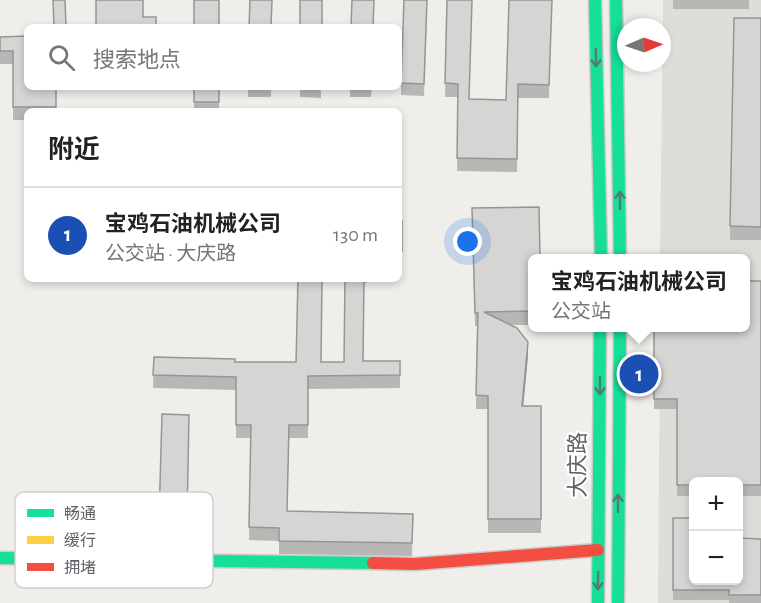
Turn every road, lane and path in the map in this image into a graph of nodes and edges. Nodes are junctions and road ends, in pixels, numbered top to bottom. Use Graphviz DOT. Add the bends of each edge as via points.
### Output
graph roads {
  1 [pos="595,0"];
  2 [pos="616,0"];
  3 [pos="601,254"];
  4 [pos="620,254"];
  5 [pos="600,332"];
  6 [pos="620,332"];
  7 [pos="598,550"];
  8 [pos="0,558"];
  9 [pos="15,558"];
  10 [pos="213,561"];
  11 [pos="598,603"];
  12 [pos="618,603"];
  1 -- 3 [label="main road, one-way"];
  4 -- 2 [label="main road, one-way"];
  5 -- 7 [label="main road, 大庆路, one-way"];
  12 -- 6 [label="main road, 大庆路, one-way"];
  7 -- 10 [label="main road" via="415,564"];
  7 -- 11 [label="main road, 大庆路, one-way"];
  8 -- 9 [label="main road"];
}
